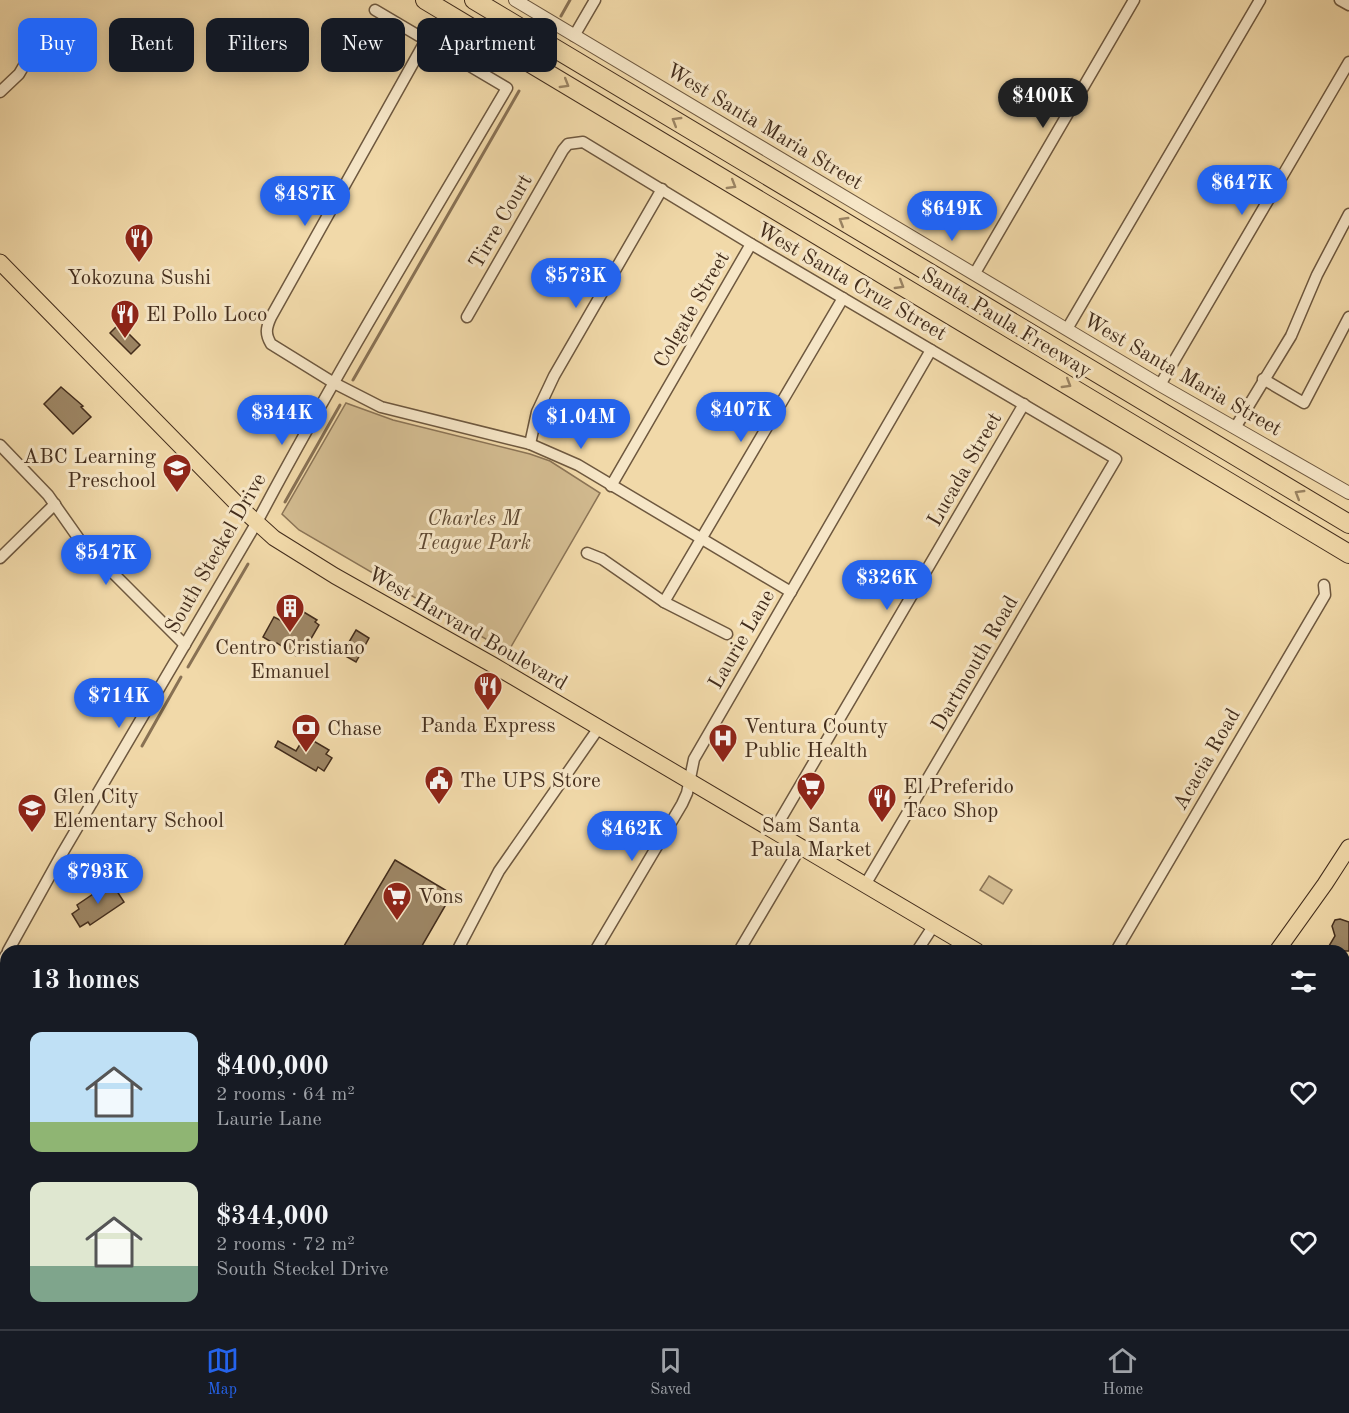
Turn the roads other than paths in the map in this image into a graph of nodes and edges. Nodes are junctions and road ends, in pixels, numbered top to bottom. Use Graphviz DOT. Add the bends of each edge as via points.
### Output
graph roads {
  1 [pos="425,0"];
  2 [pos="474,0"];
  3 [pos="515,0"];
  4 [pos="595,0"];
  5 [pos="1134,0"];
  6 [pos="1260,0"];
  7 [pos="375,10"];
  8 [pos="417,35"];
  9 [pos="574,36"];
  10 [pos="417,56"];
  11 [pos="1349,62"];
  12 [pos="20,72"];
  13 [pos="480,72"];
  14 [pos="0,92"];
  15 [pos="568,144"];
  16 [pos="662,189"];
  17 [pos="1349,214"];
  18 [pos="751,244"];
  19 [pos="0,262"];
  20 [pos="975,273"];
  21 [pos="843,298"];
  22 [pos="467,317"];
  23 [pos="1349,317"];
  24 [pos="1067,329"];
  25 [pos="931,350"];
  26 [pos="1263,379"];
  27 [pos="334,383"];
  28 [pos="1160,385"];
  29 [pos="1024,404"];
  30 [pos="1235,428"];
  31 [pos="530,444"];
  32 [pos="0,445"];
  33 [pos="1116,459"];
  34 [pos="611,486"];
  35 [pos="1349,493"];
  36 [pos="55,504"];
  37 [pos="257,522"];
  38 [pos="1349,524"];
  39 [pos="1305,528"];
  40 [pos="701,539"];
  41 [pos="587,553"];
  42 [pos="1349,554"];
  43 [pos="0,558"];
  44 [pos="1349,559"];
  45 [pos="1324,585"];
  46 [pos="790,592"];
  47 [pos="664,602"];
  48 [pos="727,634"];
  49 [pos="184,645"];
  50 [pos="598,729"];
  51 [pos="690,780"];
  52 [pos="773,832"];
  53 [pos="1349,847"];
  54 [pos="800,848"];
  55 [pos="864,885"];
  56 [pos="934,925"];
  57 [pos="12,945"];
  58 [pos="460,945"];
  59 [pos="600,945"];
  60 [pos="743,945"];
  61 [pos="921,945"];
  62 [pos="967,945"];
  63 [pos="1120,945"];
  64 [pos="1281,945"];
  1 -- 39 [label="highway, Santa Paula Freeway, one-way"];
  38 -- 2 [label="highway, Santa Paula Freeway, one-way"];
  3 -- 9 [label="street, West Santa Maria Street"];
  4 -- 9 [label="street"];
  5 -- 20 [label="street"];
  6 -- 24 [label="street"];
  7 -- 8 [label="street"];
  9 -- 20 [label="street, West Santa Maria Street"];
  10 -- 27 [label="street" via="266,327 271,345"];
  11 -- 28 [label="street"];
  12 -- 14 [label="street"];
  13 -- 27 [label="street, South Steckel Drive" via="507,88"];
  15 -- 16 [label="street, West Santa Cruz Street" via="583,142"];
  15 -- 22 [label="street, Tirre Court"];
  16 -- 18 [label="street, West Santa Cruz Street"];
  16 -- 31 [label="street" via="554,376 537,412"];
  17 -- 26 [label="street" via="1317,274 1291,336"];
  18 -- 21 [label="street, West Santa Cruz Street"];
  18 -- 34 [label="street, Colgate Street"];
  19 -- 37 [label="main road, West Harvard Boulevard"];
  20 -- 24 [label="street, West Santa Maria Street"];
  21 -- 25 [label="street, West Santa Cruz Street"];
  21 -- 40 [label="street"];
  23 -- 26 [label="street" via="1304,403"];
  24 -- 28 [label="street, West Santa Maria Street"];
  25 -- 29 [label="street, West Santa Cruz Street"];
  25 -- 46 [label="street, Laurie Lane"];
  26 -- 30 [label="street"];
  27 -- 31 [label="street" via="381,407"];
  27 -- 37 [label="street, South Steckel Drive"];
  28 -- 30 [label="street, West Santa Maria Street"];
  29 -- 33 [label="street, West Santa Cruz Street"];
  29 -- 52 [label="street, Lucada Street"];
  30 -- 35 [label="street, West Santa Maria Street"];
  31 -- 34 [label="street" via="578,465"];
  32 -- 36 [label="street"];
  33 -- 55 [label="street, Dartmouth Road"];
  34 -- 40 [label="street"];
  36 -- 43 [label="street"];
  36 -- 49 [label="street" via="79,538"];
  37 -- 49 [label="street, South Steckel Drive"];
  37 -- 50 [label="main road, West Harvard Boulevard" via="274,538 335,576"];
  39 -- 42 [label="highway, Santa Paula Freeway"];
  39 -- 44 [label="highway"];
  40 -- 46 [label="street"];
  40 -- 47 [label="street"];
  41 -- 47 [label="street"];
  45 -- 63 [label="street, Acacia Road" via="1325,595"];
  46 -- 51 [label="street, Laurie Lane" via="694,759"];
  47 -- 48 [label="street"];
  49 -- 57 [label="street, South Steckel Drive"];
  50 -- 51 [label="main road, West Harvard Boulevard"];
  50 -- 58 [label="street" via="500,872"];
  51 -- 52 [label="main road, West Harvard Boulevard"];
  51 -- 59 [label="street, Laurie Lane" via="682,804"];
  52 -- 54 [label="main road, West Harvard Boulevard"];
  53 -- 64 [label="main road"];
  54 -- 55 [label="main road, West Harvard Boulevard"];
  54 -- 60 [label="street"];
  55 -- 56 [label="main road, West Harvard Boulevard"];
  56 -- 61 [label="street"];
  56 -- 62 [label="main road, West Harvard Boulevard"];
}
